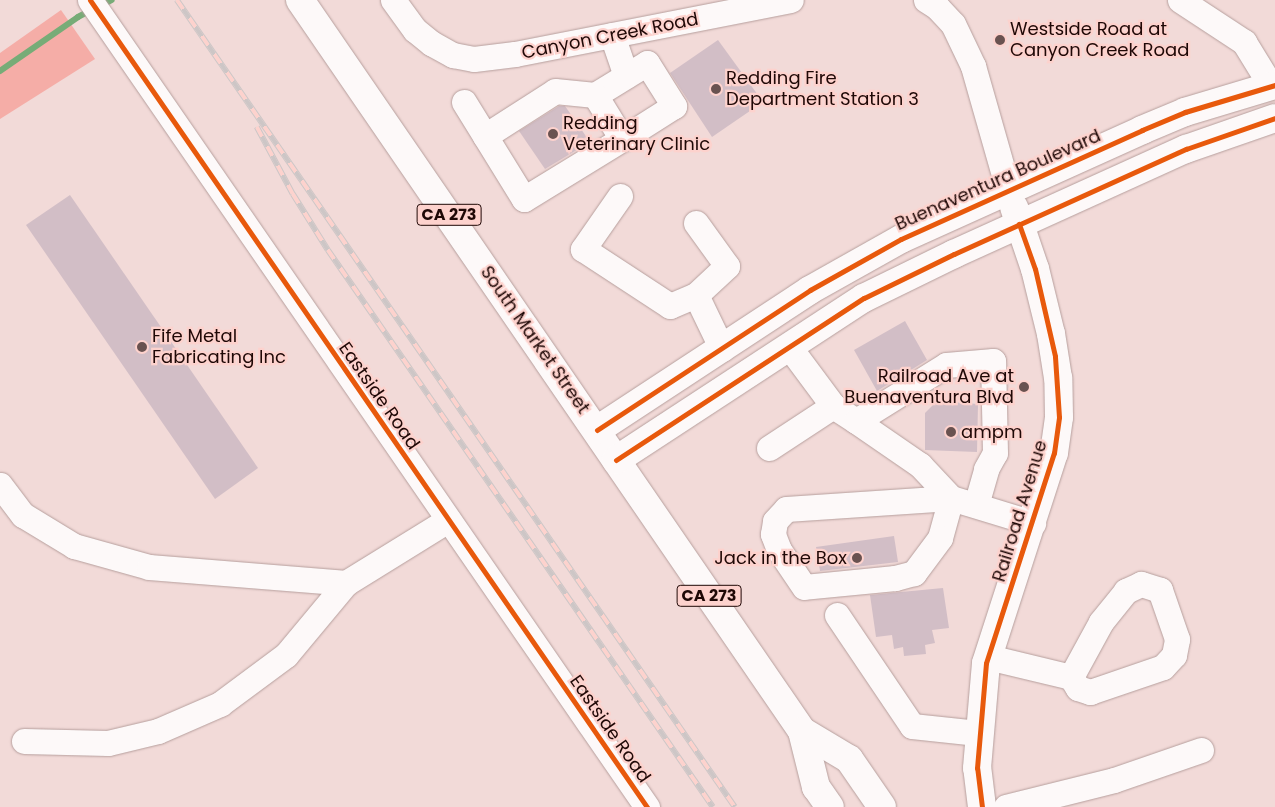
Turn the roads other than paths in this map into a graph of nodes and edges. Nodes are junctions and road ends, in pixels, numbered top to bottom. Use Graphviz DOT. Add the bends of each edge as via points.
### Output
graph roads {
  1 [pos="90,0"];
  2 [pos="300,0"];
  3 [pos="393,0"];
  4 [pos="791,0"];
  5 [pos="926,0"];
  6 [pos="1180,0"];
  7 [pos="612,35"];
  8 [pos="626,76"];
  9 [pos="1273,86"];
  10 [pos="595,96"];
  11 [pos="464,102"];
  12 [pos="1275,118"];
  13 [pos="485,136"];
  14 [pos="622,138"];
  15 [pos="1009,192"];
  16 [pos="620,196"];
  17 [pos="696,223"];
  18 [pos="1019,224"];
  19 [pos="696,295"];
  20 [pos="790,348"];
  21 [pos="722,349"];
  22 [pos="832,406"];
  23 [pos="856,421"];
  24 [pos="597,430"];
  25 [pos="769,448"];
  26 [pos="616,460"];
  27 [pos="0,485"];
  28 [pos="951,498"];
  29 [pos="976,506"];
  30 [pos="448,520"];
  31 [pos="1032,523"];
  32 [pos="346,583"];
  33 [pos="837,615"];
  34 [pos="988,657"];
  35 [pos="1071,677"];
  36 [pos="802,731"];
  37 [pos="978,733"];
  38 [pos="24,741"];
  39 [pos="1202,750"];
  40 [pos="647,807"];
  41 [pos="830,807"];
  42 [pos="882,807"];
  43 [pos="982,807"];
  44 [pos="1006,807"];
  1 -- 30 [label="street, Eastside Road"];
  2 -- 24 [label="main road, South Market Street / CA 273"];
  3 -- 7 [label="street, Canyon Creek Road" via="416,30 431,43 465,58 484,58"];
  4 -- 7 [label="street, Canyon Creek Road"];
  5 -- 15 [label="street" via="953,24 973,66"];
  6 -- 9 [label="street" via="1244,42"];
  7 -- 8 [label="street"];
  8 -- 10 [label="street"];
  8 -- 14 [label="street" via="647,63 674,106"];
  9 -- 15 [label="main road, Buenaventura Boulevard" via="1185,112"];
  10 -- 13 [label="street" via="556,91"];
  10 -- 14 [label="street"];
  11 -- 13 [label="street"];
  12 -- 18 [label="main road" via="1186,148"];
  13 -- 14 [label="street" via="524,198"];
  15 -- 18 [label="main road"];
  15 -- 21 [label="main road, Buenaventura Boulevard" via="901,239 849,267"];
  16 -- 19 [label="street" via="583,248 670,306"];
  17 -- 19 [label="street" via="727,266"];
  18 -- 20 [label="main road" via="864,298"];
  18 -- 31 [label="main road, Railroad Avenue" via="1035,269 1052,341 1059,396 1054,453"];
  19 -- 21 [label="street"];
  20 -- 22 [label="street"];
  20 -- 26 [label="main road"];
  21 -- 24 [label="main road, Buenaventura Boulevard"];
  22 -- 23 [label="street"];
  22 -- 25 [label="street"];
  23 -- 28 [label="street" via="920,466"];
  23 -- 29 [label="street" via="946,365 993,361 995,453 986,470"];
  24 -- 26 [label="main road, South Market Street / CA 273"];
  26 -- 36 [label="main road, South Market Street / CA 273"];
  27 -- 32 [label="street" via="23,515 74,546 149,567"];
  28 -- 28 [label="street" via="786,509 775,521 773,534 778,550 804,587 895,578 914,573 940,538"];
  28 -- 29 [label="street"];
  29 -- 31 [label="street"];
  30 -- 32 [label="street"];
  30 -- 40 [label="street, Eastside Road"];
  31 -- 34 [label="main road, Railroad Avenue"];
  32 -- 38 [label="street" via="286,654 220,704 158,731 108,743"];
  33 -- 37 [label="street" via="912,726"];
  34 -- 35 [label="street"];
  34 -- 37 [label="main road, Railroad Avenue"];
  35 -- 35 [label="street" via="1078,688 1090,692 1163,667 1174,655 1177,639 1160,590 1141,584 1126,591 1101,622"];
  36 -- 41 [label="main road, South Market Street / CA 273" via="816,788"];
  36 -- 42 [label="main road, South Market Street / CA 273" via="849,759"];
  37 -- 43 [label="main road, Railroad Avenue" via="977,768"];
  39 -- 44 [label="street" via="1114,780"];
}
